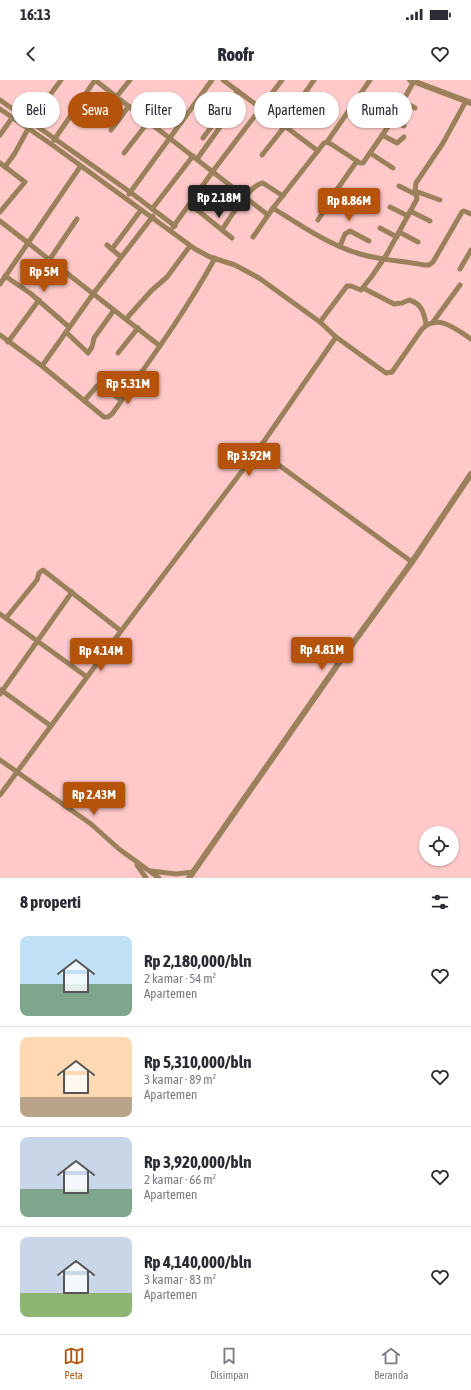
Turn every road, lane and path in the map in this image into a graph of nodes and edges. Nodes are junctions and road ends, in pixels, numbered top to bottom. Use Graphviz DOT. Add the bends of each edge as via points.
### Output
graph roads {
  1 [pos="61,80"];
  2 [pos="95,80"];
  3 [pos="130,80"];
  4 [pos="212,80"];
  5 [pos="224,80"];
  6 [pos="282,80"];
  7 [pos="314,80"];
  8 [pos="370,80"];
  9 [pos="415,81"];
  10 [pos="238,91"];
  11 [pos="52,92"];
  12 [pos="112,92"];
  13 [pos="120,92"];
  14 [pos="273,92"];
  15 [pos="306,92"];
  16 [pos="408,92"];
  17 [pos="0,100"];
  18 [pos="123,101"];
  19 [pos="254,102"];
  20 [pos="469,102"];
  21 [pos="130,106"];
  22 [pos="412,106"];
  23 [pos="415,108"];
  24 [pos="0,110"];
  25 [pos="12,110"];
  26 [pos="254,116"];
  27 [pos="12,118"];
  28 [pos="25,128"];
  29 [pos="34,128"];
  30 [pos="34,128"];
  31 [pos="144,128"];
  32 [pos="158,128"];
  33 [pos="219,128"];
  34 [pos="282,128"];
  35 [pos="288,128"];
  36 [pos="387,128"];
  37 [pos="111,130"];
  38 [pos="0,135"];
  39 [pos="382,135"];
  40 [pos="404,137"];
  41 [pos="171,138"];
  42 [pos="203,138"];
  43 [pos="53,142"];
  44 [pos="327,142"];
  45 [pos="318,150"];
  46 [pos="124,153"];
  47 [pos="370,153"];
  48 [pos="262,155"];
  49 [pos="195,157"];
  50 [pos="358,161"];
  51 [pos="2,166"];
  52 [pos="80,167"];
  53 [pos="393,168"];
  54 [pos="213,171"];
  55 [pos="399,186"];
  56 [pos="416,193"];
  57 [pos="128,195"];
  58 [pos="283,196"];
  59 [pos="245,197"];
  60 [pos="440,200"];
  61 [pos="190,204"];
  62 [pos="273,208"];
  63 [pos="390,208"];
  64 [pos="141,210"];
  65 [pos="154,211"];
  66 [pos="0,212"];
  67 [pos="409,214"];
  68 [pos="471,214"];
  69 [pos="268,215"];
  70 [pos="152,218"];
  71 [pos="77,219"];
  72 [pos="0,220"];
  73 [pos="318,220"];
  74 [pos="430,221"];
  75 [pos="380,228"];
  76 [pos="172,229"];
  77 [pos="222,230"];
  78 [pos="398,235"];
  79 [pos="253,237"];
  80 [pos="232,238"];
  81 [pos="369,241"];
  82 [pos="28,242"];
  83 [pos="418,242"];
  84 [pos="107,245"];
  85 [pos="190,246"];
  86 [pos="340,246"];
  87 [pos="112,249"];
  88 [pos="471,250"];
  89 [pos="122,257"];
  90 [pos="215,258"];
  91 [pos="383,258"];
  92 [pos="50,259"];
  93 [pos="60,267"];
  94 [pos="460,270"];
  95 [pos="56,274"];
  96 [pos="5,276"];
  97 [pos="0,284"];
  98 [pos="460,285"];
  99 [pos="363,288"];
  100 [pos="93,294"];
  101 [pos="39,300"];
  102 [pos="114,310"];
  103 [pos="126,319"];
  104 [pos="320,322"];
  105 [pos="433,322"];
  106 [pos="426,324"];
  107 [pos="69,327"];
  108 [pos="138,328"];
  109 [pos="66,332"];
  110 [pos="0,335"];
  111 [pos="336,337"];
  112 [pos="471,339"];
  113 [pos="8,342"];
  114 [pos="160,346"];
  115 [pos="118,353"];
  116 [pos="42,366"];
  117 [pos="84,400"];
  118 [pos="121,400"];
  119 [pos="258,450"];
  120 [pos="471,474"];
  121 [pos="412,562"];
  122 [pos="72,592"];
  123 [pos="0,614"];
  124 [pos="6,618"];
  125 [pos="121,631"];
  126 [pos="38,641"];
  127 [pos="87,677"];
  128 [pos="1,691"];
  129 [pos="51,726"];
  130 [pos="0,760"];
  131 [pos="16,772"];
  132 [pos="0,795"];
  133 [pos="136,862"];
  134 [pos="147,870"];
  135 [pos="193,872"];
  136 [pos="146,878"];
  137 [pos="158,878"];
  138 [pos="189,878"];
  1 -- 11 [label="street"];
  2 -- 12 [label="street"];
  2 -- 43 [label="street"];
  3 -- 13 [label="street"];
  4 -- 41 [label="street"];
  5 -- 10 [label="street"];
  6 -- 14 [label="street"];
  7 -- 15 [label="street"];
  8 -- 44 [label="street"];
  9 -- 16 [label="street"];
  9 -- 20 [label="street"];
  10 -- 19 [label="street"];
  10 -- 42 [label="street"];
  17 -- 25 [label="street"];
  18 -- 21 [label="street"];
  20 -- 56 [label="street" via="416,184"];
  21 -- 37 [label="street"];
  22 -- 23 [label="street"];
  24 -- 27 [label="street"];
  26 -- 54 [label="street"];
  27 -- 38 [label="street"];
  28 -- 51 [label="street" via="14,153"];
  29 -- 43 [label="street"];
  30 -- 43 [label="street"];
  31 -- 46 [label="street"];
  32 -- 41 [label="street"];
  33 -- 49 [label="street"];
  34 -- 48 [label="street"];
  35 -- 45 [label="street"];
  36 -- 39 [label="street"];
  39 -- 40 [label="street" via="397,143"];
  39 -- 47 [label="street"];
  41 -- 49 [label="street"];
  41 -- 57 [label="street"];
  43 -- 52 [label="street"];
  43 -- 57 [label="street"];
  44 -- 45 [label="street"];
  44 -- 50 [label="street"];
  45 -- 58 [label="street"];
  47 -- 50 [label="street" via="363,163"];
  47 -- 53 [label="street"];
  49 -- 54 [label="street"];
  49 -- 65 [label="street"];
  50 -- 73 [label="street"];
  51 -- 66 [label="street" via="25,182"];
  52 -- 57 [label="street"];
  52 -- 82 [label="street"];
  54 -- 59 [label="street"];
  54 -- 61 [label="street"];
  55 -- 56 [label="street"];
  56 -- 60 [label="street"];
  56 -- 67 [label="street" via="417,199"];
  57 -- 64 [label="street"];
  57 -- 65 [label="street"];
  58 -- 59 [label="street" via="263,183 256,185"];
  58 -- 62 [label="street"];
  59 -- 69 [label="street"];
  59 -- 77 [label="street"];
  61 -- 76 [label="street"];
  61 -- 77 [label="street"];
  62 -- 69 [label="street"];
  62 -- 86 [label="street"];
  63 -- 67 [label="street"];
  64 -- 70 [label="street"];
  64 -- 87 [label="street"];
  65 -- 70 [label="street"];
  65 -- 76 [label="street"];
  67 -- 74 [label="street"];
  67 -- 78 [label="street"];
  68 -- 91 [label="street" via="462,212 429,265"];
  69 -- 79 [label="street"];
  70 -- 76 [label="street"];
  70 -- 89 [label="street"];
  71 -- 92 [label="street"];
  72 -- 82 [label="street"];
  75 -- 78 [label="street"];
  76 -- 85 [label="street"];
  77 -- 80 [label="street"];
  78 -- 83 [label="street"];
  78 -- 91 [label="street"];
  81 -- 86 [label="street" via="350,231 345,234"];
  82 -- 92 [label="street"];
  82 -- 96 [label="street"];
  84 -- 87 [label="street"];
  85 -- 90 [label="street"];
  85 -- 103 [label="street" via="167,277"];
  86 -- 91 [label="street" via="361,254"];
  87 -- 89 [label="street"];
  88 -- 94 [label="street"];
  89 -- 100 [label="street"];
  90 -- 104 [label="street" via="259,278"];
  90 -- 114 [label="street" via="200,286"];
  91 -- 99 [label="street"];
  92 -- 93 [label="street"];
  93 -- 95 [label="street"];
  93 -- 100 [label="street"];
  96 -- 97 [label="street"];
  96 -- 101 [label="street"];
  98 -- 105 [label="street"];
  99 -- 104 [label="street" via="358,290 347,286"];
  99 -- 106 [label="street" via="394,304 409,300 416,303 422,309"];
  100 -- 102 [label="street"];
  100 -- 107 [label="street"];
  101 -- 107 [label="street"];
  101 -- 113 [label="street"];
  102 -- 103 [label="street"];
  102 -- 109 [label="street" via="94,338 88,352"];
  103 -- 108 [label="street"];
  104 -- 111 [label="street"];
  105 -- 106 [label="street"];
  105 -- 112 [label="street" via="451,326"];
  106 -- 111 [label="street" via="390,373 386,373"];
  107 -- 109 [label="street"];
  108 -- 114 [label="street"];
  108 -- 115 [label="street"];
  109 -- 116 [label="street"];
  110 -- 113 [label="street"];
  111 -- 119 [label="street"];
  113 -- 116 [label="street"];
  114 -- 118 [label="street"];
  116 -- 117 [label="street"];
  117 -- 118 [label="street" via="97,386"];
  117 -- 118 [label="street" via="104,417 110,416"];
  119 -- 121 [label="street"];
  119 -- 125 [label="street"];
  120 -- 121 [label="street"];
  121 -- 135 [label="street"];
  122 -- 124 [label="street" via="41,570 37,580"];
  122 -- 125 [label="street"];
  122 -- 126 [label="street"];
  123 -- 124 [label="street"];
  124 -- 126 [label="street"];
  125 -- 127 [label="street"];
  126 -- 127 [label="street"];
  126 -- 128 [label="street"];
  127 -- 129 [label="street"];
  128 -- 129 [label="street"];
  129 -- 131 [label="street"];
  130 -- 131 [label="street"];
  131 -- 132 [label="street"];
  131 -- 133 [label="street" via="90,824"];
  133 -- 134 [label="street"];
  133 -- 136 [label="street"];
  134 -- 135 [label="street" via="176,874"];
  134 -- 137 [label="street"];
  135 -- 138 [label="street"];
}
